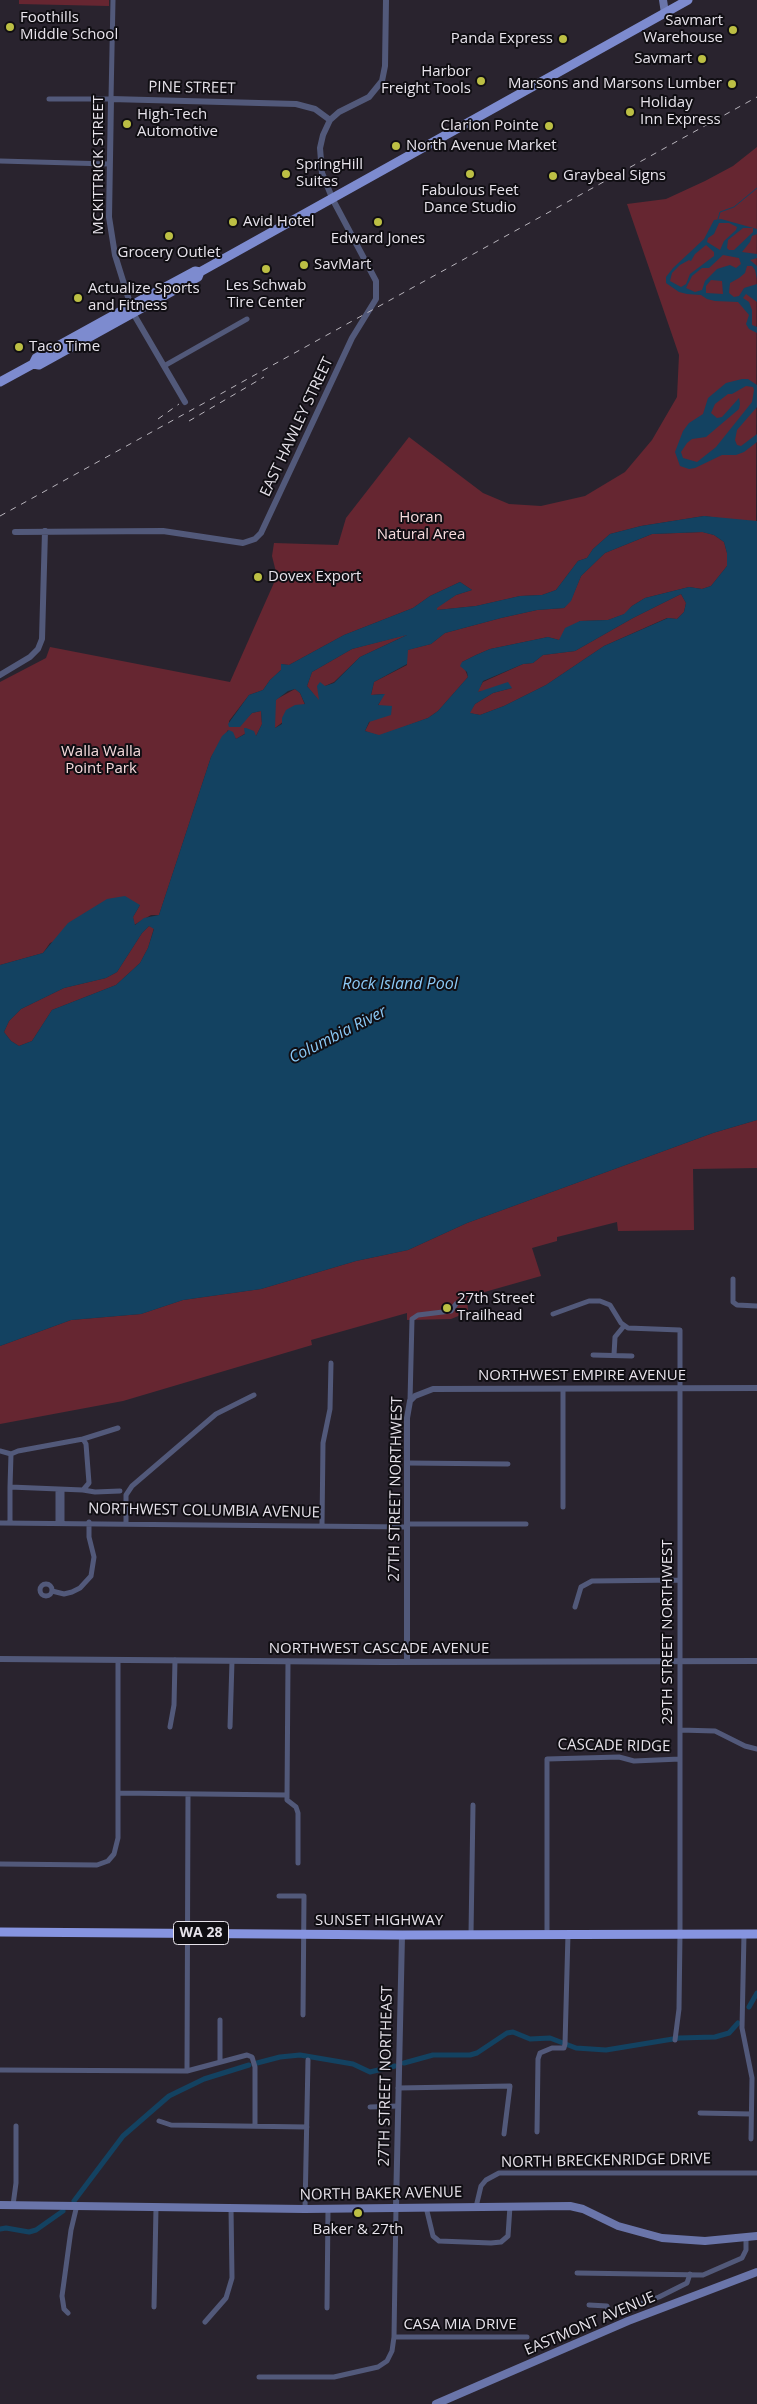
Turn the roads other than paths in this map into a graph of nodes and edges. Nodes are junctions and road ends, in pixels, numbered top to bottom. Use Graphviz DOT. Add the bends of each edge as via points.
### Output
graph roads {
  1 [pos="113,0"];
  2 [pos="386,0"];
  3 [pos="663,0"];
  4 [pos="688,0"];
  5 [pos="665,13"];
  6 [pos="49,99"];
  7 [pos="111,99"];
  8 [pos="330,120"];
  9 [pos="0,161"];
  10 [pos="109,164"];
  11 [pos="333,200"];
  12 [pos="132,310"];
  13 [pos="247,319"];
  14 [pos="164,366"];
  15 [pos="0,382"];
  16 [pos="185,402"];
  17 [pos="16,532"];
  18 [pos="45,532"];
  19 [pos="0,675"];
  20 [pos="733,1279"];
  21 [pos="456,1304"];
  22 [pos="757,1306"];
  23 [pos="553,1314"];
  24 [pos="624,1326"];
  25 [pos="593,1355"];
  26 [pos="614,1356"];
  27 [pos="632,1356"];
  28 [pos="330,1363"];
  29 [pos="680,1388"];
  30 [pos="757,1388"];
  31 [pos="563,1389"];
  32 [pos="254,1395"];
  33 [pos="410,1401"];
  34 [pos="118,1428"];
  35 [pos="83,1439"];
  36 [pos="0,1451"];
  37 [pos="11,1454"];
  38 [pos="407,1464"];
  39 [pos="508,1464"];
  40 [pos="10,1487"];
  41 [pos="60,1490"];
  42 [pos="84,1490"];
  43 [pos="120,1491"];
  44 [pos="563,1507"];
  45 [pos="10,1522"];
  46 [pos="60,1522"];
  47 [pos="89,1522"];
  48 [pos="126,1522"];
  49 [pos="0,1523"];
  50 [pos="526,1524"];
  51 [pos="322,1525"];
  52 [pos="407,1525"];
  53 [pos="680,1580"];
  54 [pos="52,1591"];
  55 [pos="575,1607"];
  56 [pos="0,1659"];
  57 [pos="118,1660"];
  58 [pos="175,1660"];
  59 [pos="232,1661"];
  60 [pos="288,1661"];
  61 [pos="757,1661"];
  62 [pos="407,1662"];
  63 [pos="681,1662"];
  64 [pos="170,1727"];
  65 [pos="230,1727"];
  66 [pos="680,1730"];
  67 [pos="757,1749"];
  68 [pos="680,1759"];
  69 [pos="118,1793"];
  70 [pos="188,1794"];
  71 [pos="287,1795"];
  72 [pos="473,1805"];
  73 [pos="298,1863"];
  74 [pos="0,1864"];
  75 [pos="279,1896"];
  76 [pos="0,1932"];
  77 [pos="187,1933"];
  78 [pos="304,1934"];
  79 [pos="471,1934"];
  80 [pos="547,1934"];
  81 [pos="568,1934"];
  82 [pos="680,1934"];
  83 [pos="744,1934"];
  84 [pos="757,1934"];
  85 [pos="402,1935"];
  86 [pos="303,2015"];
  87 [pos="220,2020"];
  88 [pos="674,2040"];
  89 [pos="308,2060"];
  90 [pos="220,2061"];
  91 [pos="0,2070"];
  92 [pos="187,2071"];
  93 [pos="398,2088"];
  94 [pos="398,2106"];
  95 [pos="370,2107"];
  96 [pos="700,2113"];
  97 [pos="751,2114"];
  98 [pos="159,2121"];
  99 [pos="16,2126"];
  100 [pos="255,2126"];
  101 [pos="307,2126"];
  102 [pos="537,2132"];
  103 [pos="504,2134"];
  104 [pos="751,2140"];
  105 [pos="757,2172"];
  106 [pos="0,2205"];
  107 [pos="13,2205"];
  108 [pos="77,2205"];
  109 [pos="510,2206"];
  110 [pos="396,2207"];
  111 [pos="426,2207"];
  112 [pos="476,2207"];
  113 [pos="156,2208"];
  114 [pos="232,2208"];
  115 [pos="305,2209"];
  116 [pos="328,2209"];
  117 [pos="757,2236"];
  118 [pos="746,2237"];
  119 [pos="757,2272"];
  120 [pos="577,2273"];
  121 [pos="690,2274"];
  122 [pos="589,2305"];
  123 [pos="154,2307"];
  124 [pos="327,2308"];
  125 [pos="68,2313"];
  126 [pos="204,2322"];
  127 [pos="394,2337"];
  128 [pos="526,2337"];
  129 [pos="259,2377"];
  130 [pos="436,2404"];
  1 -- 7 [label="street, MCKITTRICK STREET"];
  2 -- 8 [label="street" via="382,81 370,97"];
  3 -- 5 [label="main road"];
  4 -- 5 [label="main road"];
  5 -- 11 [label="main road"];
  6 -- 7 [label="street, PINE STREET"];
  7 -- 8 [label="street, PINE STREET" via="296,104 315,109"];
  7 -- 10 [label="street, MCKITTRICK STREET"];
  8 -- 11 [label="street, EAST HAWLEY STREET" via="321,141 320,165"];
  9 -- 10 [label="street"];
  10 -- 12 [label="street, MCKITTRICK STREET" via="110,234"];
  11 -- 12 [label="main road" via="200,272 198,277"];
  11 -- 18 [label="street, EAST HAWLEY STREET" via="376,281 376,299 352,338 261,533 249,541 235,542 163,530"];
  12 -- 14 [label="street, MCKITTRICK STREET"];
  12 -- 15 [label="main road" via="40,365 33,364"];
  13 -- 14 [label="street"];
  14 -- 16 [label="street, MCKITTRICK STREET"];
  17 -- 18 [label="street"];
  18 -- 19 [label="street" via="42,638 30,657"];
  20 -- 22 [label="street" via="733,1302"];
  21 -- 33 [label="street, 27TH STREET NORTHWEST" via="451,1311 414,1317 411,1323"];
  23 -- 24 [label="street" via="589,1301 600,1301 610,1305"];
  24 -- 26 [label="street" via="615,1337"];
  24 -- 29 [label="street, 29TH STREET NORTHWEST" via="680,1330"];
  25 -- 26 [label="street"];
  26 -- 27 [label="street"];
  28 -- 51 [label="street" via="330,1409 323,1444"];
  29 -- 30 [label="street, NORTHWEST EMPIRE AVENUE"];
  29 -- 31 [label="street, NORTHWEST EMPIRE AVENUE"];
  29 -- 53 [label="street, 29TH STREET NORTHWEST"];
  31 -- 33 [label="street, NORTHWEST EMPIRE AVENUE" via="433,1389 419,1393"];
  31 -- 44 [label="street"];
  32 -- 48 [label="street" via="216,1414 132,1486 126,1495"];
  33 -- 38 [label="street, 27TH STREET NORTHWEST"];
  34 -- 35 [label="street"];
  35 -- 37 [label="street"];
  35 -- 42 [label="street" via="88,1483"];
  36 -- 37 [label="street"];
  37 -- 40 [label="street"];
  38 -- 39 [label="street"];
  38 -- 52 [label="street, 27TH STREET NORTHWEST"];
  40 -- 41 [label="street"];
  40 -- 45 [label="street"];
  41 -- 42 [label="street"];
  41 -- 46 [label="street"];
  42 -- 43 [label="street"];
  45 -- 46 [label="street, NORTHWEST COLUMBIA AVENUE"];
  45 -- 49 [label="street, NORTHWEST COLUMBIA AVENUE"];
  46 -- 47 [label="street, NORTHWEST COLUMBIA AVENUE"];
  47 -- 48 [label="street, NORTHWEST COLUMBIA AVENUE"];
  47 -- 54 [label="street" via="94,1557 91,1576 72,1592"];
  48 -- 51 [label="street, NORTHWEST COLUMBIA AVENUE"];
  50 -- 52 [label="street, NORTHWEST COLUMBIA AVENUE"];
  51 -- 52 [label="street, NORTHWEST COLUMBIA AVENUE"];
  52 -- 62 [label="street, 27TH STREET NORTHWEST"];
  53 -- 55 [label="street" via="592,1581 581,1587"];
  53 -- 63 [label="street, 29TH STREET NORTHWEST"];
  56 -- 57 [label="street, NORTHWEST CASCADE AVENUE"];
  57 -- 58 [label="street, NORTHWEST CASCADE AVENUE"];
  57 -- 69 [label="street"];
  58 -- 59 [label="street, NORTHWEST CASCADE AVENUE"];
  58 -- 64 [label="street"];
  59 -- 60 [label="street, NORTHWEST CASCADE AVENUE"];
  59 -- 65 [label="street"];
  60 -- 62 [label="street, NORTHWEST CASCADE AVENUE"];
  60 -- 71 [label="street"];
  61 -- 63 [label="street, NORTHWEST CASCADE AVENUE"];
  62 -- 63 [label="street, NORTHWEST CASCADE AVENUE"];
  63 -- 66 [label="street, 29TH STREET NORTHWEST"];
  66 -- 67 [label="street, CASCADE RIDGE" via="715,1731"];
  66 -- 68 [label="street, 29TH STREET NORTHWEST"];
  68 -- 80 [label="street, CASCADE RIDGE" via="549,1758 546,1762"];
  68 -- 82 [label="street, 29TH STREET NORTHWEST"];
  69 -- 70 [label="street"];
  69 -- 74 [label="street" via="118,1844 111,1858 103,1863 90,1866"];
  70 -- 71 [label="street"];
  70 -- 77 [label="street"];
  71 -- 73 [label="street" via="287,1800 298,1813"];
  72 -- 79 [label="street"];
  75 -- 78 [label="street" via="304,1896"];
  76 -- 77 [label="highway, SUNSET HIGHWAY / WA 28"];
  77 -- 78 [label="highway, SUNSET HIGHWAY / WA 28"];
  77 -- 92 [label="street"];
  78 -- 85 [label="highway, SUNSET HIGHWAY / WA 28"];
  78 -- 86 [label="street"];
  79 -- 80 [label="highway, SUNSET HIGHWAY / WA 28"];
  79 -- 85 [label="highway, SUNSET HIGHWAY / WA 28"];
  80 -- 81 [label="highway, SUNSET HIGHWAY / WA 28"];
  81 -- 82 [label="highway, SUNSET HIGHWAY / WA 28"];
  81 -- 102 [label="street" via="565,2044 564,2048 545,2049 538,2059"];
  82 -- 83 [label="highway, SUNSET HIGHWAY / WA 28"];
  82 -- 88 [label="street, 29TH STREET NORTHWEST" via="679,2008"];
  83 -- 84 [label="highway, SUNSET HIGHWAY / WA 28"];
  83 -- 97 [label="street" via="742,2028 752,2078"];
  85 -- 93 [label="street, 27TH STREET NORTHEAST"];
  87 -- 90 [label="street"];
  89 -- 101 [label="street"];
  90 -- 92 [label="street"];
  90 -- 100 [label="street" via="247,2055 254,2061"];
  91 -- 92 [label="street"];
  93 -- 94 [label="street, 27TH STREET NORTHEAST"];
  93 -- 103 [label="street" via="510,2086"];
  94 -- 95 [label="street"];
  94 -- 110 [label="street, 27TH STREET NORTHEAST"];
  96 -- 97 [label="street"];
  97 -- 104 [label="street"];
  98 -- 100 [label="street" via="171,2125"];
  99 -- 107 [label="street"];
  100 -- 101 [label="street"];
  101 -- 115 [label="street"];
  105 -- 112 [label="street, NORTH BRECKENRIDGE DRIVE" via="499,2173 481,2186"];
  106 -- 107 [label="main road, NORTH BAKER AVENUE"];
  107 -- 108 [label="main road, NORTH BAKER AVENUE"];
  108 -- 113 [label="main road, NORTH BAKER AVENUE"];
  108 -- 125 [label="street" via="70,2230 62,2296"];
  109 -- 111 [label="street" via="508,2236 501,2242 491,2243 447,2243 435,2239"];
  109 -- 112 [label="main road, NORTH BAKER AVENUE"];
  109 -- 118 [label="main road, NORTH BAKER AVENUE" via="578,2207 618,2226 662,2238 705,2241"];
  110 -- 111 [label="main road, NORTH BAKER AVENUE"];
  110 -- 116 [label="main road, NORTH BAKER AVENUE"];
  110 -- 127 [label="street, 27TH STREET NORTHEAST"];
  111 -- 112 [label="main road, NORTH BAKER AVENUE"];
  113 -- 114 [label="main road, NORTH BAKER AVENUE"];
  113 -- 123 [label="street"];
  114 -- 115 [label="main road, NORTH BAKER AVENUE"];
  114 -- 126 [label="street" via="233,2269 230,2287 220,2306"];
  115 -- 116 [label="main road, NORTH BAKER AVENUE"];
  116 -- 124 [label="street"];
  117 -- 118 [label="main road, NORTH BAKER AVENUE"];
  118 -- 121 [label="street" via="746,2250 739,2260 708,2274"];
  119 -- 130 [label="main road, EASTMONT AVENUE" via="628,2321"];
  120 -- 121 [label="street"];
  121 -- 122 [label="street" via="687,2284 610,2315 607,2306"];
  127 -- 128 [label="street, CASA MIA DRIVE"];
  127 -- 129 [label="street, 27TH STREET NORTHEAST" via="390,2357 378,2367 330,2377"];
}
